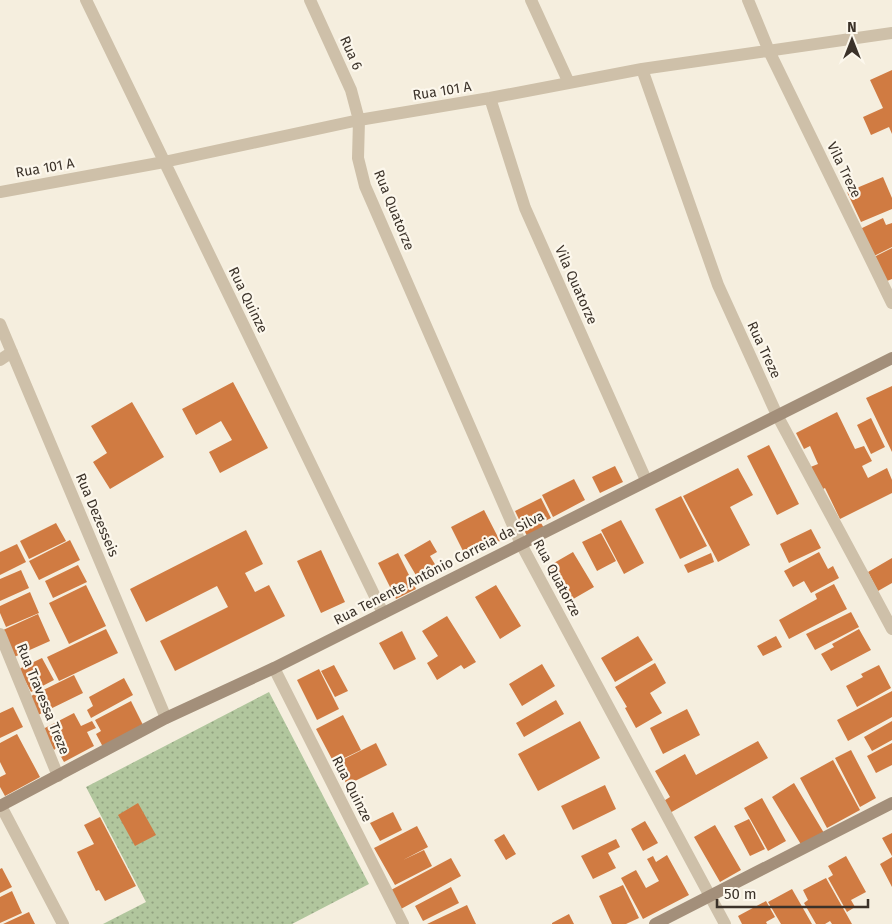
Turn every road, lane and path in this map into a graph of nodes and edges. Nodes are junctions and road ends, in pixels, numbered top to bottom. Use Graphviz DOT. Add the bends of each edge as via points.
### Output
graph roads {
  1 [pos="86,0"];
  2 [pos="310,0"];
  3 [pos="530,0"];
  4 [pos="748,0"];
  5 [pos="892,33"];
  6 [pos="769,51"];
  7 [pos="642,69"];
  8 [pos="569,83"];
  9 [pos="490,98"];
  10 [pos="359,120"];
  11 [pos="164,162"];
  12 [pos="0,192"];
  13 [pos="892,303"];
  14 [pos="0,324"];
  15 [pos="12,352"];
  16 [pos="892,358"];
  17 [pos="0,360"];
  18 [pos="777,416"];
  19 [pos="646,480"];
  20 [pos="521,544"];
  21 [pos="383,612"];
  22 [pos="892,629"];
  23 [pos="0,634"];
  24 [pos="274,668"];
  25 [pos="166,718"];
  26 [pos="58,776"];
  27 [pos="892,803"];
  28 [pos="1,806"];
  29 [pos="710,896"];
  30 [pos="64,924"];
  31 [pos="403,924"];
  32 [pos="655,924"];
  33 [pos="725,924"];
  1 -- 11 [label="street, Rua Quinze"];
  2 -- 10 [label="street, Rua 6" via="351,90"];
  3 -- 8 [label="street"];
  4 -- 6 [label="street, Vila Treze"];
  5 -- 6 [label="street, Rua 101 A"];
  6 -- 7 [label="street, Rua 101 A"];
  6 -- 13 [label="street, Vila Treze"];
  7 -- 8 [label="street, Rua 101 A"];
  7 -- 18 [label="street, Rua Treze" via="718,285"];
  8 -- 9 [label="street, Rua 101 A"];
  9 -- 10 [label="street, Rua 101 A"];
  9 -- 19 [label="street, Vila Quatorze" via="525,208"];
  10 -- 11 [label="street, Rua 101 A"];
  10 -- 20 [label="street, Rua Quatorze" via="358,158 365,186"];
  11 -- 12 [label="street, Rua 101 A"];
  11 -- 21 [label="street, Rua Quinze"];
  14 -- 15 [label="street, Rua Dezesseis"];
  15 -- 17 [label="street"];
  15 -- 25 [label="street, Rua Dezesseis"];
  16 -- 18 [label="main road, Rua Tenente Antônio Correia da Silva"];
  18 -- 19 [label="main road, Rua Tenente Antônio Correia da Silva"];
  18 -- 22 [label="street, Rua Treze"];
  19 -- 20 [label="main road, Rua Tenente Antônio Correia da Silva"];
  20 -- 21 [label="main road, Rua Tenente Antônio Correia da Silva"];
  20 -- 29 [label="street, Rua Quatorze"];
  21 -- 24 [label="main road, Rua Tenente Antônio Correia da Silva"];
  23 -- 26 [label="street, Rua Travessa Treze"];
  24 -- 25 [label="main road, Rua Tenente Antônio Correia da Silva"];
  24 -- 31 [label="street, Rua Quinze"];
  25 -- 26 [label="main road, Rua Tenente Antônio Correia da Silva"];
  26 -- 28 [label="main road, Rua Tenente Antônio Correia da Silva"];
  27 -- 29 [label="main road"];
  28 -- 30 [label="street"];
  29 -- 32 [label="main road"];
  29 -- 33 [label="street, Rua Quatorze"];
}
